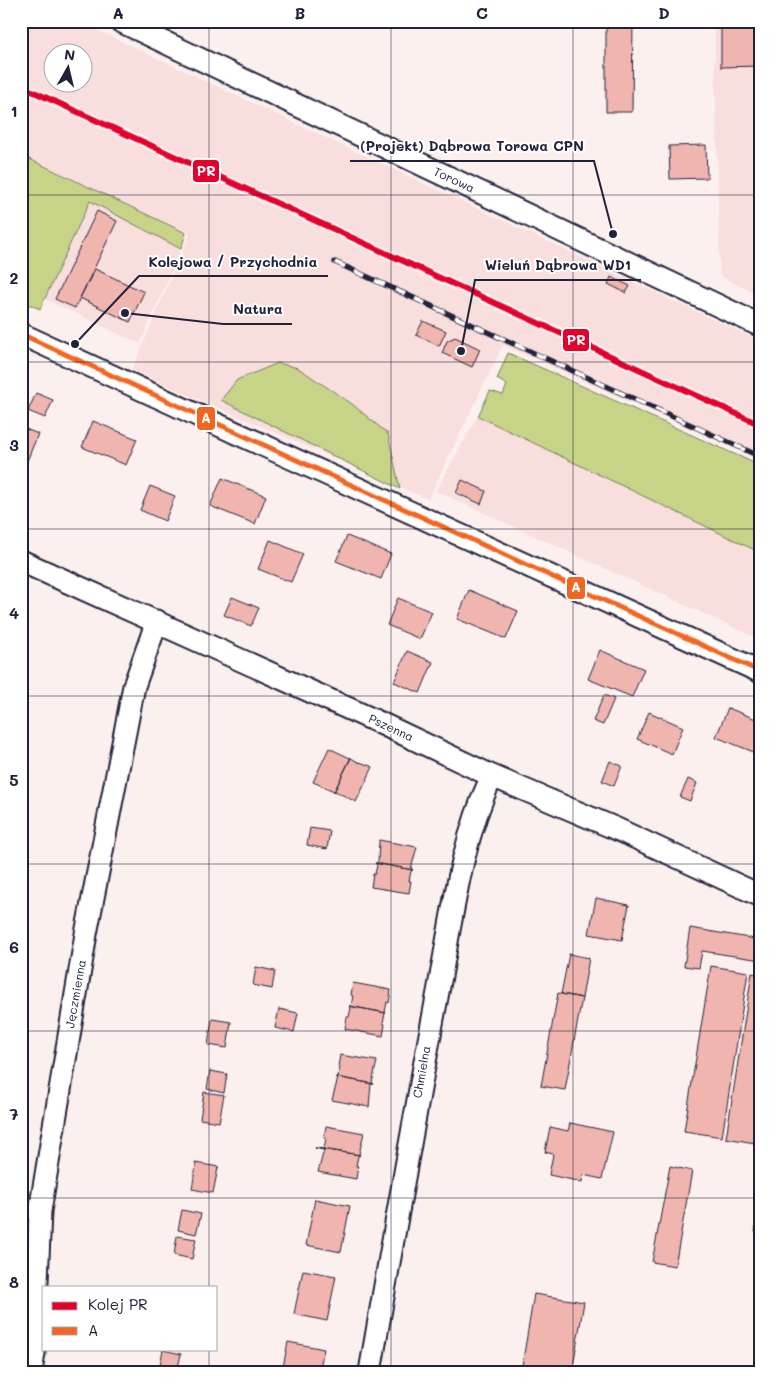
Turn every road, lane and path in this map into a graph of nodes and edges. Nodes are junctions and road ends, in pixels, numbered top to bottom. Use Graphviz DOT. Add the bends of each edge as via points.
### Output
graph roads {
  1 [pos="120,21"];
  2 [pos="761,326"];
  3 [pos="21,334"];
  4 [pos="21,561"];
  5 [pos="157,621"];
  6 [pos="761,672"];
  7 [pos="492,776"];
  8 [pos="761,896"];
  9 [pos="31,1372"];
  10 [pos="370,1372"];
  1 -- 2 [label="street, Torowa"];
  3 -- 6 [label="street"];
  4 -- 5 [label="street, Pszenna"];
  5 -- 7 [label="street, Pszenna"];
  5 -- 9 [label="street, Jęczmienna" via="134,686 86,934 40,1211"];
  7 -- 8 [label="street, Pszenna"];
  7 -- 10 [label="street, Chmielna" via="472,826 453,908"];
}
